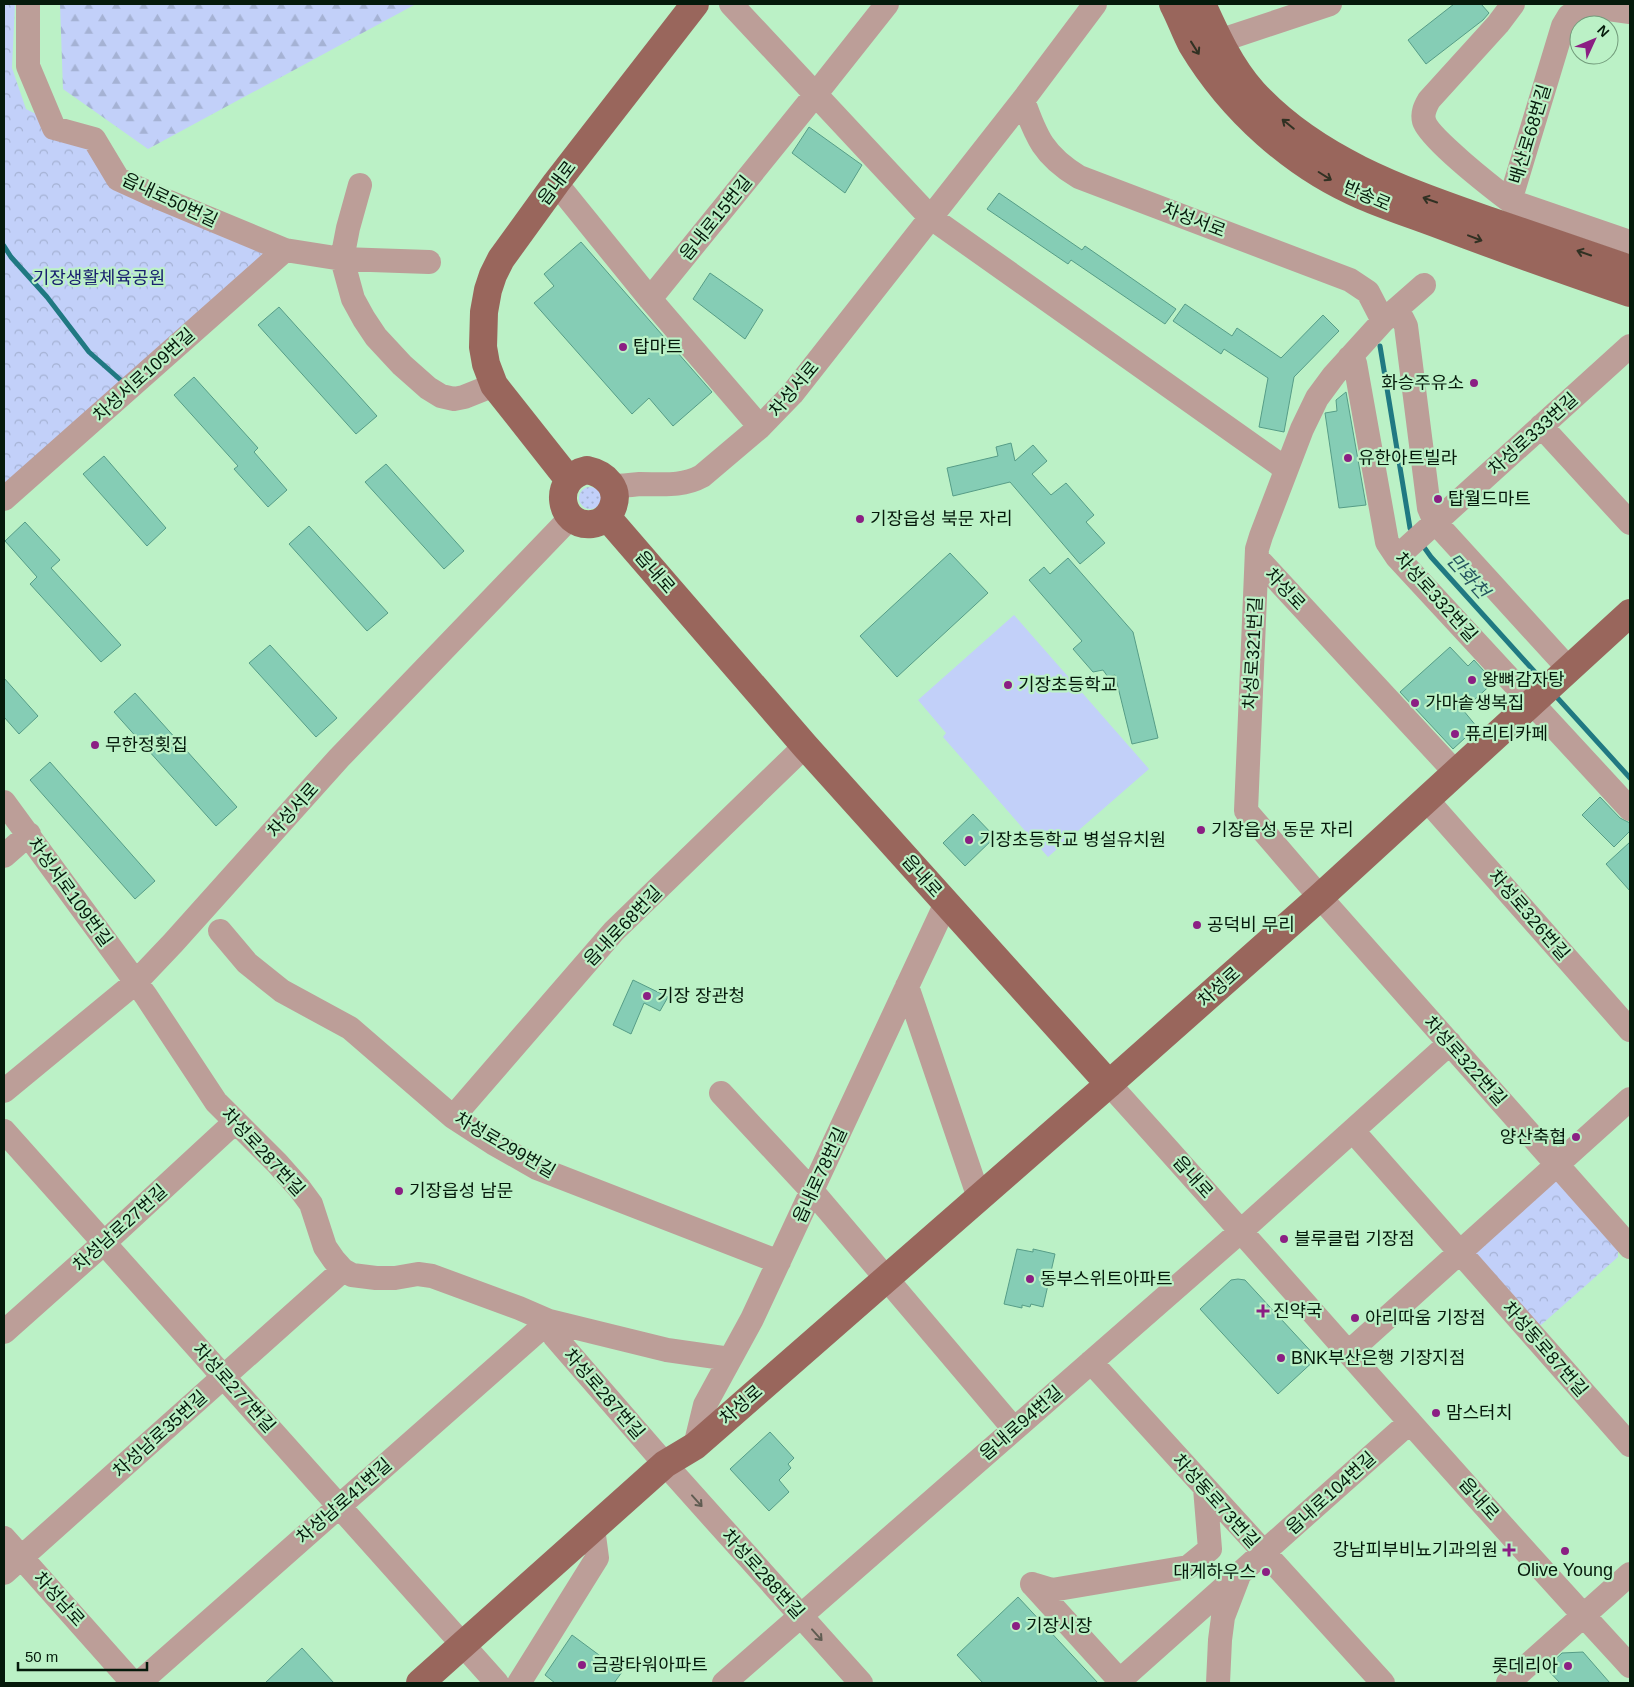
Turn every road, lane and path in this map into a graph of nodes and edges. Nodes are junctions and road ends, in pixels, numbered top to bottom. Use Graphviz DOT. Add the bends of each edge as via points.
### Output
graph roads {
  1 [pos="28,4"];
  2 [pos="695,4"];
  3 [pos="731,4"];
  4 [pos="887,4"];
  5 [pos="1095,4"];
  6 [pos="1173,4"];
  7 [pos="1202,4"];
  8 [pos="1330,4"];
  9 [pos="1513,4"];
  10 [pos="1630,12"];
  11 [pos="1219,40"];
  12 [pos="815,95"];
  13 [pos="1023,100"];
  14 [pos="556,183"];
  15 [pos="360,185"];
  16 [pos="1510,201"];
  17 [pos="930,217"];
  18 [pos="1630,242"];
  19 [pos="285,250"];
  20 [pos="342,259"];
  21 [pos="430,262"];
  22 [pos="1630,269"];
  23 [pos="1424,285"];
  24 [pos="1630,293"];
  25 [pos="650,299"];
  26 [pos="1388,317"];
  27 [pos="1630,346"];
  28 [pos="1349,358"];
  29 [pos="494,385"];
  30 [pos="1541,426"];
  31 [pos="760,427"];
  32 [pos="1286,469"];
  33 [pos="569,480"];
  34 [pos="612,486"];
  35 [pos="4,499"];
  36 [pos="571,517"];
  37 [pos="607,517"];
  38 [pos="1630,523"];
  39 [pos="1431,527"];
  40 [pos="1402,553"];
  41 [pos="1258,559"];
  42 [pos="1630,613"];
  43 [pos="1567,671"];
  44 [pos="1536,699"];
  45 [pos="805,746"];
  46 [pos="1456,773"];
  47 [pos="1427,800"];
  48 [pos="4,802"];
  49 [pos="1630,809"];
  50 [pos="28,834"];
  51 [pos="4,856"];
  52 [pos="1320,897"];
  53 [pos="946,903"];
  54 [pos="220,932"];
  55 [pos="135,983"];
  56 [pos="907,986"];
  57 [pos="1630,1030"];
  58 [pos="1450,1043"];
  59 [pos="1109,1084"];
  60 [pos="4,1091"];
  61 [pos="722,1093"];
  62 [pos="1630,1098"];
  63 [pos="453,1118"];
  64 [pos="235,1122"];
  65 [pos="1353,1130"];
  66 [pos="4,1131"];
  67 [pos="1557,1164"];
  68 [pos="813,1192"];
  69 [pos="978,1198"];
  70 [pos="1241,1231"];
  71 [pos="104,1243"];
  72 [pos="1630,1247"];
  73 [pos="1460,1252"];
  74 [pos="779,1262"];
  75 [pos="343,1270"];
  76 [pos="886,1278"];
  77 [pos="549,1321"];
  78 [pos="4,1332"];
  79 [pos="1349,1352"];
  80 [pos="730,1359"];
  81 [pos="1091,1362"];
  82 [pos="224,1377"];
  83 [pos="1410,1422"];
  84 [pos="1014,1429"];
  85 [pos="1630,1445"];
  86 [pos="695,1446"];
  87 [pos="664,1464"];
  88 [pos="1205,1488"];
  89 [pos="339,1506"];
  90 [pos="594,1528"];
  91 [pos="4,1538"];
  92 [pos="1264,1552"];
  93 [pos="21,1557"];
  94 [pos="4,1573"];
  95 [pos="1630,1574"];
  96 [pos="1239,1575"];
  97 [pos="800,1615"];
  98 [pos="1584,1616"];
  99 [pos="463,1645"];
  100 [pos="1630,1666"];
  101 [pos="1119,1682"];
  102 [pos="133,1683"];
  103 [pos="140,1683"];
  104 [pos="420,1683"];
  105 [pos="497,1683"];
  106 [pos="519,1683"];
  107 [pos="724,1683"];
  108 [pos="861,1683"];
  109 [pos="1218,1683"];
  110 [pos="1383,1683"];
  111 [pos="1508,1683"];
  1 -- 19 [label="street, 읍내로50번길" via="28,66 54,128 94,139 118,179"];
  2 -- 14 [label="main road, 읍내로"];
  3 -- 12 [label="street"];
  4 -- 12 [label="street, 읍내로15번길"];
  5 -- 13 [label="street, 차성서로"];
  6 -- 24 [label="main road, 반송로, one-way" via="1192,44 1247,115 1271,138 1330,179 1380,202 1522,256"];
  7 -- 11 [label="main road, 반송로"];
  8 -- 11 [label="street"];
  9 -- 16 [label="street, 배산로68번길" via="1430,100 1423,114 1427,128"];
  10 -- 16 [label="street, 배산로68번길" via="1601,8 1569,16 1563,26"];
  22 -- 11 [label="main road, 반송로, one-way" via="1413,194 1339,160 1312,143 1253,91"];
  12 -- 17 [label="street"];
  12 -- 25 [label="street, 읍내로15번길"];
  13 -- 17 [label="street, 차성서로"];
  13 -- 26 [label="street, 차성서로" via="1035,132 1051,157 1062,167 1079,177 1350,280 1368,292"];
  14 -- 25 [label="street"];
  14 -- 29 [label="main road, 읍내로" via="501,259 488,290 482,347"];
  15 -- 20 [label="street"];
  16 -- 18 [label="street"];
  17 -- 31 [label="street, 차성서로" via="792,394"];
  17 -- 32 [label="street"];
  19 -- 20 [label="street, 읍내로50번길"];
  19 -- 35 [label="street, 차성서로109번길"];
  20 -- 21 [label="street, 읍내로50번길"];
  20 -- 29 [label="street" via="353,299 364,320 402,365 428,388 454,399"];
  23 -- 26 [label="street, 차성로321번길"];
  25 -- 31 [label="street"];
  26 -- 28 [label="street, 차성로321번길"];
  26 -- 39 [label="street" via="1402,318 1406,326"];
  27 -- 30 [label="street, 차성로333번길"];
  28 -- 32 [label="street, 차성로321번길" via="1317,398"];
  28 -- 40 [label="street, 차성로332번길" via="1355,363 1387,542"];
  29 -- 33 [label="main road, 읍내로"];
  30 -- 38 [label="street"];
  30 -- 39 [label="street, 차성로333번길"];
  31 -- 34 [label="street, 차성서로" via="692,482"];
  32 -- 41 [label="street, 차성로321번길" via="1261,536"];
  33 -- 34 [label="main road" via="577,472 588,470 605,476"];
  33 -- 36 [label="main road" via="563,500"];
  34 -- 37 [label="main road" via="615,497"];
  36 -- 37 [label="main road" via="587,524 598,523"];
  36 -- 55 [label="street, 차성서로" via="339,758"];
  37 -- 45 [label="main road, 읍내로"];
  39 -- 40 [label="street, 차성로333번길"];
  39 -- 43 [label="street"];
  40 -- 44 [label="street, 차성로332번길"];
  41 -- 46 [label="street, 차성로"];
  41 -- 52 [label="street, 차성로321번길" via="1246,811"];
  42 -- 43 [label="main road"];
  43 -- 44 [label="main road, 차성로"];
  44 -- 46 [label="main road, 차성로"];
  44 -- 49 [label="street, 차성로332번길"];
  45 -- 53 [label="main road, 읍내로"];
  45 -- 63 [label="street, 읍내로68번길" via="614,931"];
  46 -- 47 [label="main road, 차성로"];
  47 -- 52 [label="main road, 차성로"];
  47 -- 57 [label="street, 차성로326번길"];
  48 -- 50 [label="street, 차성서로109번길"];
  50 -- 51 [label="street"];
  50 -- 55 [label="street, 차성서로109번길"];
  52 -- 58 [label="street, 차성로322번길"];
  52 -- 59 [label="main road, 차성로"];
  53 -- 56 [label="street, 읍내로78번길"];
  53 -- 59 [label="main road, 읍내로"];
  54 -- 63 [label="street, 차성로299번길" via="247,963 282,991 350,1028"];
  55 -- 60 [label="street, 차성서로"];
  55 -- 64 [label="street, 차성로287번길" via="216,1102"];
  56 -- 68 [label="street, 읍내로78번길"];
  56 -- 69 [label="street"];
  58 -- 65 [label="street"];
  58 -- 67 [label="street, 차성로322번길"];
  59 -- 69 [label="main road, 차성로"];
  59 -- 70 [label="street, 읍내로"];
  61 -- 68 [label="street"];
  62 -- 67 [label="street"];
  63 -- 74 [label="street, 차성로299번길" via="537,1168"];
  64 -- 71 [label="street, 차성남로27번길"];
  64 -- 75 [label="street, 차성로287번길" via="277,1163 311,1204 325,1247"];
  65 -- 70 [label="street"];
  65 -- 73 [label="street, 차성동로87번길"];
  66 -- 71 [label="street, 차성로277번길"];
  67 -- 72 [label="street, 차성로322번길"];
  67 -- 73 [label="street"];
  68 -- 74 [label="street, 읍내로78번길"];
  68 -- 76 [label="street"];
  69 -- 76 [label="main road, 차성로"];
  70 -- 79 [label="street, 읍내로"];
  70 -- 81 [label="street, 읍내로94번길"];
  71 -- 78 [label="street, 차성남로27번길"];
  71 -- 82 [label="street, 차성로277번길"];
  73 -- 79 [label="street"];
  73 -- 85 [label="street, 차성동로87번길"];
  74 -- 80 [label="street, 읍내로78번길"];
  75 -- 77 [label="street, 차성로287번길" via="352,1275 376,1278 432,1276"];
  75 -- 82 [label="street, 차성남로35번길"];
  76 -- 84 [label="street"];
  76 -- 86 [label="main road, 차성로"];
  77 -- 80 [label="street, 차성로287번길" via="666,1350"];
  77 -- 87 [label="street, 차성로287번길" via="555,1336"];
  77 -- 89 [label="street, 차성남로41번길"];
  79 -- 83 [label="street, 읍내로"];
  80 -- 86 [label="street, 읍내로78번길" via="705,1405"];
  81 -- 84 [label="street, 읍내로94번길"];
  81 -- 88 [label="street, 차성동로73번길"];
  82 -- 89 [label="street, 차성로277번길"];
  82 -- 93 [label="street, 차성남로35번길"];
  83 -- 92 [label="street, 읍내로104번길"];
  83 -- 98 [label="street, 읍내로"];
  84 -- 97 [label="street, 읍내로94번길"];
  86 -- 87 [label="main road, 차성로"];
  87 -- 90 [label="main road, 차성로"];
  87 -- 97 [label="street, 차성로288번길, one-way"];
  88 -- 92 [label="street, 차성동로73번길"];
  88 -- 101 [label="street" via="1210,1549 1188,1567 1052,1590 1032,1584"];
  89 -- 99 [label="street, 차성로277번길"];
  89 -- 103 [label="street, 차성남로41번길"];
  90 -- 99 [label="main road, 차성로"];
  90 -- 106 [label="street" via="597,1558"];
  91 -- 93 [label="street, 차성남로"];
  92 -- 96 [label="street, 읍내로104번길"];
  92 -- 110 [label="street, 차성동로73번길"];
  93 -- 94 [label="street, 차성남로35번길"];
  93 -- 102 [label="street, 차성남로"];
  95 -- 98 [label="street"];
  96 -- 101 [label="street, 읍내로104번길"];
  96 -- 109 [label="street" via="1223,1618"];
  97 -- 107 [label="street, 읍내로94번길"];
  97 -- 108 [label="street, 차성로288번길, one-way"];
  98 -- 100 [label="street, 읍내로"];
  98 -- 111 [label="street"];
  99 -- 104 [label="main road, 차성로"];
  99 -- 105 [label="street"];
}
